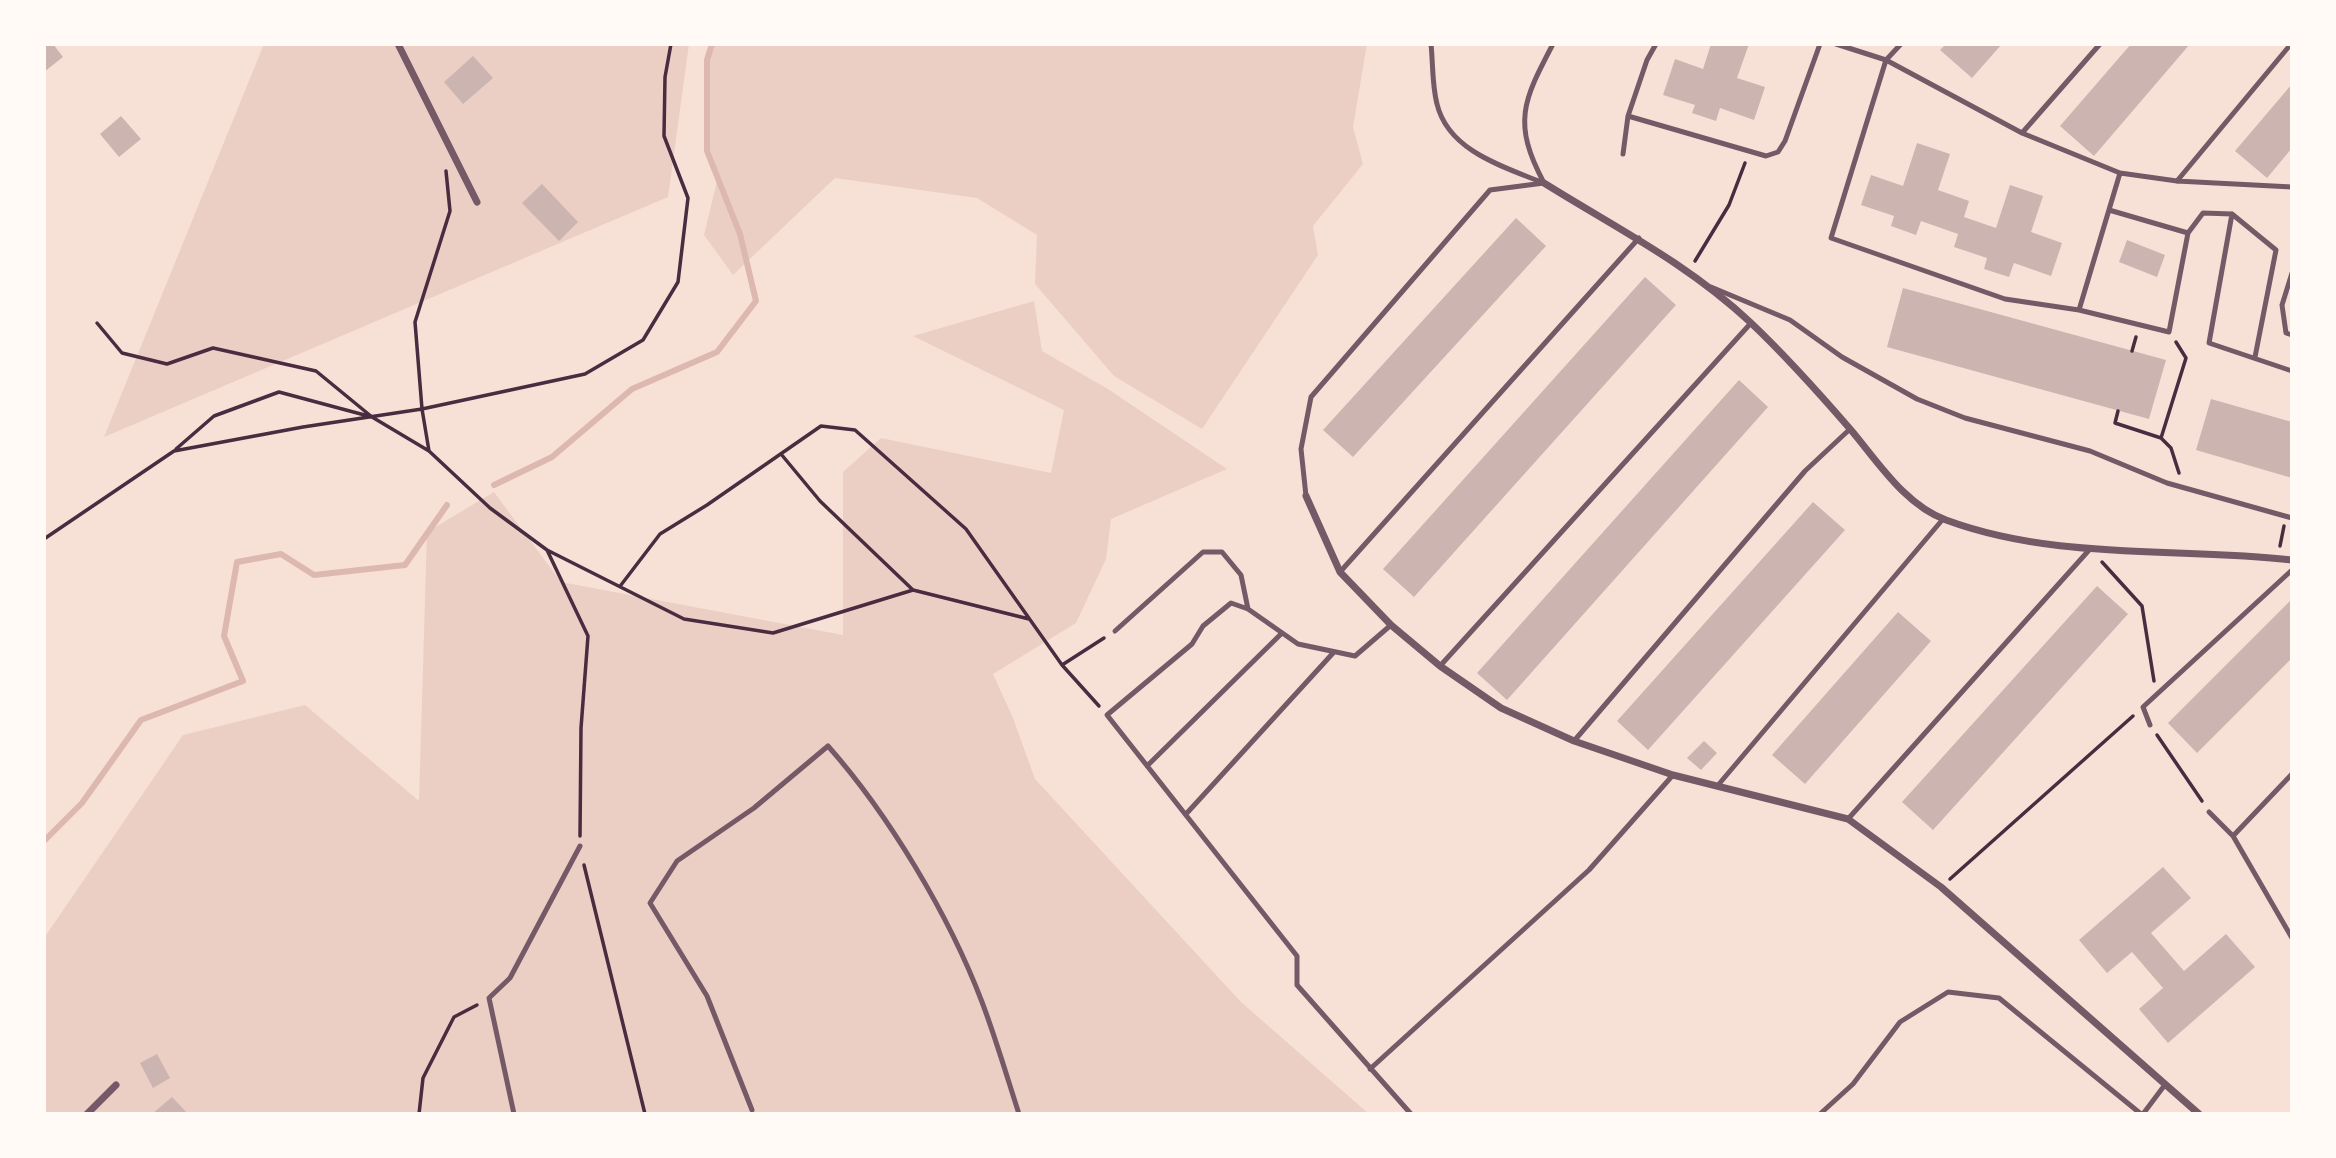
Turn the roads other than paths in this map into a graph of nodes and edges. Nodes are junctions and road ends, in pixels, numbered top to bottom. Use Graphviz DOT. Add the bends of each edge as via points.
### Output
graph roads {
  1 [pos="398,44"];
  2 [pos="1432,44"];
  3 [pos="1553,44"];
  4 [pos="1656,44"];
  5 [pos="1820,44"];
  6 [pos="1836,44"];
  7 [pos="1901,44"];
  8 [pos="2100,44"];
  9 [pos="2291,44"];
  10 [pos="1886,60"];
  11 [pos="1628,116"];
  12 [pos="2022,133"];
  13 [pos="1623,153"];
  14 [pos="2120,173"];
  15 [pos="2177,181"];
  16 [pos="1544,183"];
  17 [pos="2292,187"];
  18 [pos="477,202"];
  19 [pos="2109,210"];
  20 [pos="2232,214"];
  21 [pos="2188,233"];
  22 [pos="1639,238"];
  23 [pos="2292,273"];
  24 [pos="1709,286"];
  25 [pos="2079,310"];
  26 [pos="1751,323"];
  27 [pos="2292,335"];
  28 [pos="2255,357"];
  29 [pos="2292,371"];
  30 [pos="1850,429"];
  31 [pos="1306,496"];
  32 [pos="2289,518"];
  33 [pos="1943,519"];
  34 [pos="2090,549"];
  35 [pos="2292,560"];
  36 [pos="2292,570"];
  37 [pos="1340,572"];
  38 [pos="1248,609"];
  39 [pos="1391,625"];
  40 [pos="1115,631"];
  41 [pos="1282,633"];
  42 [pos="1334,652"];
  43 [pos="1440,666"];
  44 [pos="2150,725"];
  45 [pos="1574,741"];
  46 [pos="1147,766"];
  47 [pos="2292,774"];
  48 [pos="1674,775"];
  49 [pos="1718,784"];
  50 [pos="2209,812"];
  51 [pos="1187,813"];
  52 [pos="1848,819"];
  53 [pos="2233,836"];
  54 [pos="580,846"];
  55 [pos="2292,938"];
  56 [pos="1370,1069"];
  57 [pos="116,1086"];
  58 [pos="2164,1086"];
  59 [pos="752,1110"];
  60 [pos="87,1114"];
  61 [pos="514,1114"];
  62 [pos="1019,1114"];
  63 [pos="1411,1114"];
  64 [pos="1820,1114"];
  65 [pos="2142,1114"];
  66 [pos="2199,1114"];
  1 -- 18 [label="street"];
  2 -- 16 [label="lane" via="1436,103 1446,126 1461,143 1494,163"];
  3 -- 16 [label="lane" via="1535,78 1523,117 1528,154"];
  4 -- 11 [label="lane"];
  5 -- 11 [label="lane" via="1778,152 1766,156"];
  6 -- 10 [label="lane"];
  7 -- 10 [label="lane"];
  8 -- 12 [label="lane"];
  9 -- 15 [label="lane"];
  10 -- 12 [label="lane"];
  10 -- 25 [label="lane" via="1831,238 2006,299"];
  11 -- 13 [label="lane"];
  12 -- 14 [label="lane"];
  14 -- 15 [label="lane"];
  14 -- 19 [label="lane"];
  15 -- 17 [label="lane"];
  16 -- 22 [label="street"];
  16 -- 31 [label="lane" via="1490,190 1311,397 1301,449"];
  19 -- 21 [label="lane"];
  19 -- 25 [label="lane"];
  20 -- 21 [label="lane" via="2203,213"];
  20 -- 28 [label="lane" via="2276,250"];
  20 -- 28 [label="lane" via="2209,343"];
  21 -- 25 [label="lane" via="2169,332"];
  22 -- 24 [label="street"];
  22 -- 37 [label="lane"];
  23 -- 27 [label="lane" via="2282,306 2286,333"];
  24 -- 26 [label="street"];
  24 -- 32 [label="lane" via="1790,320 1842,357 1965,418 2090,451 2167,483"];
  26 -- 30 [label="street"];
  26 -- 43 [label="lane"];
  28 -- 29 [label="lane"];
  30 -- 33 [label="street" via="1899,488"];
  30 -- 45 [label="lane" via="1805,471"];
  31 -- 37 [label="street"];
  33 -- 34 [label="street" via="2010,539"];
  33 -- 49 [label="lane"];
  34 -- 35 [label="street"];
  34 -- 52 [label="lane"];
  36 -- 44 [label="lane" via="2143,707"];
  37 -- 39 [label="street"];
  38 -- 40 [label="lane" via="1241,575 1222,552 1203,552"];
  38 -- 41 [label="lane"];
  38 -- 46 [label="lane" via="1231,603 1203,626 1192,643 1107,715"];
  39 -- 42 [label="lane" via="1355,656"];
  39 -- 43 [label="street"];
  41 -- 42 [label="lane" via="1298,644"];
  41 -- 46 [label="lane"];
  42 -- 51 [label="lane"];
  43 -- 45 [label="street" via="1502,708"];
  45 -- 48 [label="street"];
  46 -- 51 [label="lane"];
  47 -- 53 [label="lane"];
  48 -- 49 [label="street"];
  48 -- 56 [label="lane" via="1589,870"];
  49 -- 52 [label="street"];
  50 -- 53 [label="lane"];
  51 -- 56 [label="lane" via="1297,956 1297,985"];
  52 -- 58 [label="street" via="1941,887"];
  53 -- 55 [label="lane"];
  54 -- 61 [label="lane" via="510,978 489,998"];
  56 -- 63 [label="lane"];
  57 -- 60 [label="street"];
  58 -- 65 [label="lane"];
  58 -- 66 [label="street"];
  59 -- 62 [label="lane" via="706,996 650,903 677,861 754,808 828,746 863,787 933,899 982,1001"];
  64 -- 65 [label="lane" via="1853,1084 1900,1021 1948,992 1999,998"];
}
